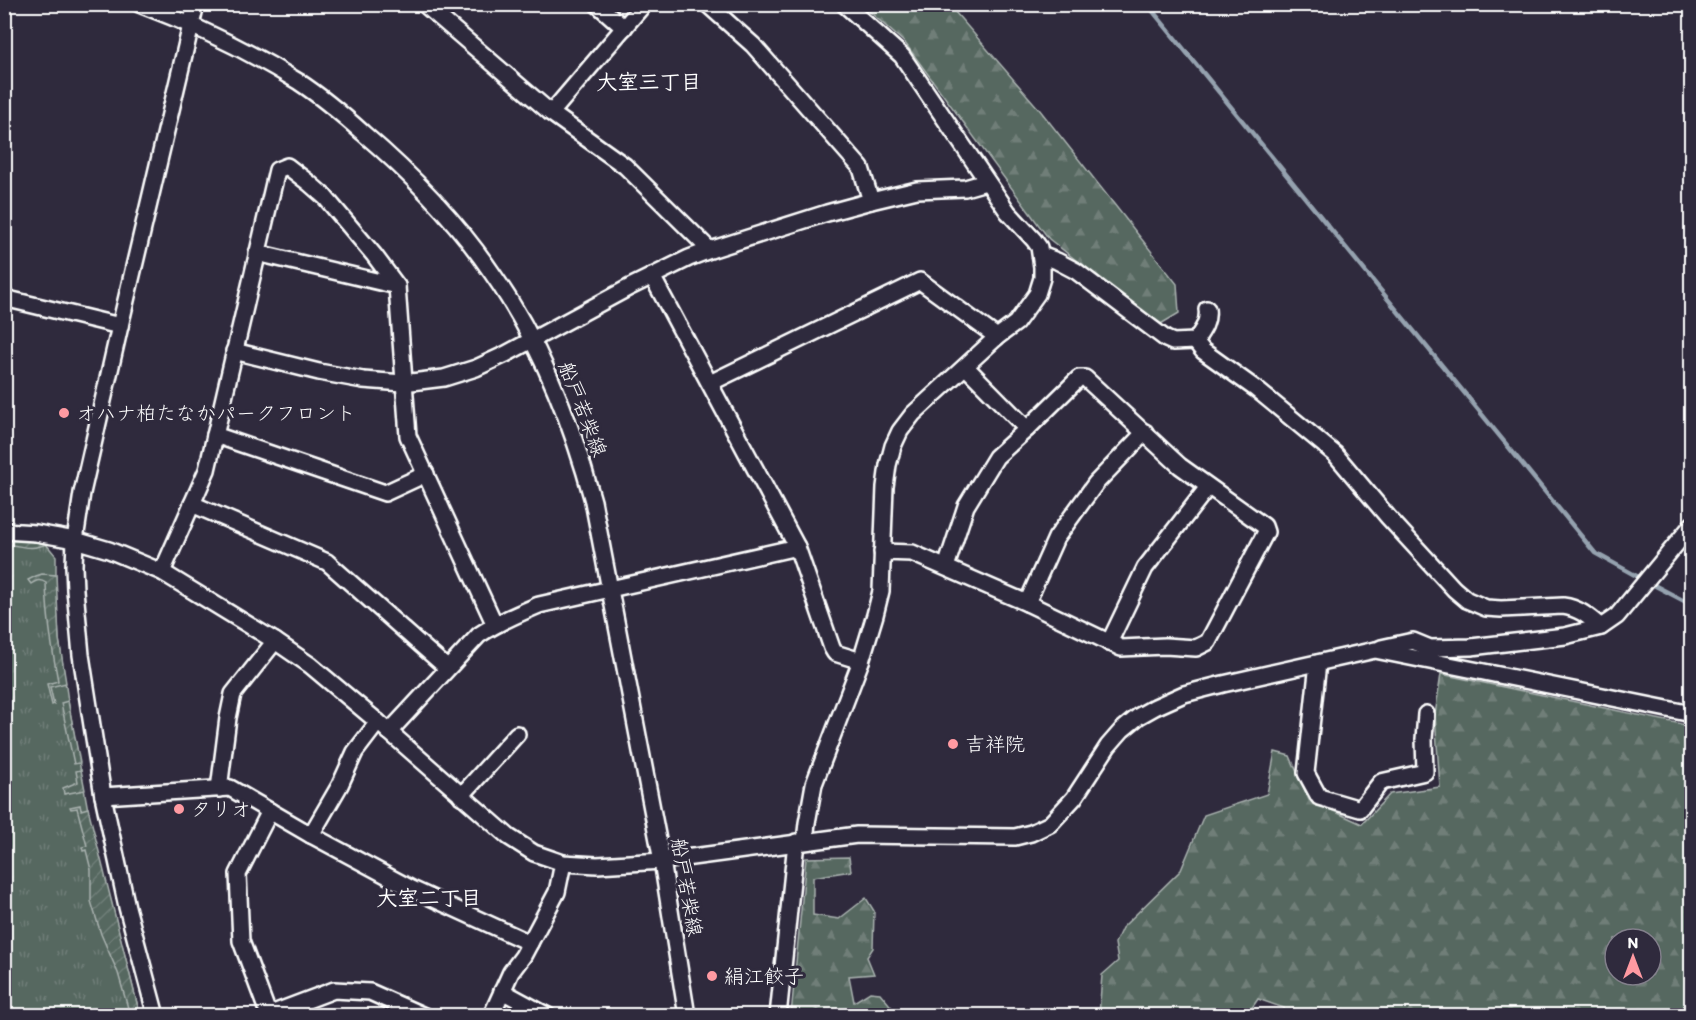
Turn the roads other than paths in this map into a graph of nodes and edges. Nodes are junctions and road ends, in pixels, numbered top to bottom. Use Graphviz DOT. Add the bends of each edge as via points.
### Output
graph roads {
  1 [pos="139,4"];
  2 [pos="196,4"];
  3 [pos="424,4"];
  4 [pos="597,4"];
  5 [pos="644,4"];
  6 [pos="707,4"];
  7 [pos="844,4"];
  8 [pos="192,25"];
  9 [pos="624,28"];
  10 [pos="551,113"];
  11 [pos="986,182"];
  12 [pos="871,201"];
  13 [pos="710,250"];
  14 [pos="257,254"];
  15 [pos="1041,255"];
  16 [pos="652,276"];
  17 [pos="397,286"];
  18 [pos="4,298"];
  19 [pos="1207,309"];
  20 [pos="120,326"];
  21 [pos="997,337"];
  22 [pos="532,339"];
  23 [pos="1195,341"];
  24 [pos="234,351"];
  25 [pos="966,367"];
  26 [pos="403,383"];
  27 [pos="710,383"];
  28 [pos="1027,429"];
  29 [pos="1145,432"];
  30 [pos="215,435"];
  31 [pos="426,474"];
  32 [pos="1208,487"];
  33 [pos="192,504"];
  34 [pos="1692,525"];
  35 [pos="4,531"];
  36 [pos="75,540"];
  37 [pos="797,548"];
  38 [pos="882,552"];
  39 [pos="946,567"];
  40 [pos="162,572"];
  41 [pos="610,590"];
  42 [pos="1027,603"];
  43 [pos="495,625"];
  44 [pos="1601,627"];
  45 [pos="275,641"];
  46 [pos="1109,643"];
  47 [pos="1375,650"];
  48 [pos="861,661"];
  49 [pos="1321,662"];
  50 [pos="447,668"];
  51 [pos="1426,714"];
  52 [pos="1692,714"];
  53 [pos="383,727"];
  54 [pos="517,734"];
  55 [pos="219,789"];
  56 [pos="103,796"];
  57 [pos="461,796"];
  58 [pos="270,811"];
  59 [pos="311,835"];
  60 [pos="801,841"];
  61 [pos="662,861"];
  62 [pos="563,863"];
  63 [pos="530,943"];
  64 [pos="502,991"];
  65 [pos="396,1010"];
  66 [pos="268,1015"];
  67 [pos="156,1016"];
  68 [pos="424,1016"];
  69 [pos="491,1016"];
  70 [pos="548,1016"];
  71 [pos="687,1016"];
  72 [pos="778,1016"];
  1 -- 8 [label="street, 船戸若柴線"];
  2 -- 8 [label="street"];
  3 -- 10 [label="street"];
  4 -- 9 [label="street"];
  5 -- 9 [label="street"];
  6 -- 12 [label="street" via="753,45 861,168"];
  7 -- 11 [label="street" via="902,56"];
  8 -- 20 [label="street"];
  8 -- 22 [label="street, 船戸若柴線" via="300,83 390,156 466,237 493,273"];
  9 -- 10 [label="street"];
  10 -- 13 [label="street" via="625,166"];
  11 -- 12 [label="street" via="965,188 917,190"];
  11 -- 15 [label="street" via="1034,240"];
  12 -- 13 [label="street"];
  13 -- 16 [label="street"];
  14 -- 17 [label="street"];
  14 -- 17 [label="street" via="277,170 287,166 325,197"];
  14 -- 24 [label="street"];
  15 -- 21 [label="street" via="1042,278 1036,294 1016,323"];
  15 -- 23 [label="street" via="1076,271 1166,339"];
  16 -- 22 [label="street"];
  16 -- 27 [label="street"];
  17 -- 26 [label="street"];
  18 -- 20 [label="street"];
  19 -- 23 [label="street" via="1206,325"];
  20 -- 36 [label="street"];
  21 -- 25 [label="street"];
  21 -- 27 [label="street" via="920,281"];
  22 -- 26 [label="street" via="476,368 444,378"];
  22 -- 41 [label="street, 船戸若柴線" via="580,455"];
  23 -- 44 [label="street" via="1335,454 1388,518 1467,600 1486,608 1571,607"];
  24 -- 26 [label="street" via="319,372"];
  24 -- 30 [label="street"];
  25 -- 28 [label="street"];
  25 -- 38 [label="street" via="913,414 892,446 885,487"];
  26 -- 31 [label="street" via="408,436"];
  27 -- 37 [label="street"];
  28 -- 29 [label="street" via="1079,378 1085,378"];
  28 -- 39 [label="street" via="996,457 966,506"];
  29 -- 32 [label="street"];
  29 -- 42 [label="street" via="1096,483 1056,538"];
  30 -- 31 [label="street" via="385,493"];
  30 -- 33 [label="street" via="207,470"];
  31 -- 43 [label="street"];
  32 -- 46 [label="street" via="1145,568"];
  32 -- 46 [label="street" via="1264,526 1266,532 1208,642 1196,648 1121,648"];
  33 -- 40 [label="street"];
  33 -- 50 [label="street" via="327,562"];
  34 -- 44 [label="street" via="1617,616"];
  35 -- 36 [label="street"];
  36 -- 40 [label="street"];
  36 -- 56 [label="street" via="77,620"];
  37 -- 41 [label="street"];
  37 -- 48 [label="street" via="832,648 835,653"];
  38 -- 39 [label="street" via="912,553"];
  38 -- 48 [label="street" via="876,615"];
  39 -- 42 [label="street"];
  40 -- 45 [label="street"];
  41 -- 43 [label="street" via="539,605"];
  41 -- 61 [label="street, 船戸若柴線"];
  42 -- 46 [label="street"];
  43 -- 50 [label="street" via="479,635"];
  44 -- 47 [label="street" via="1565,636 1471,647 1430,648 1413,641"];
  45 -- 53 [label="street"];
  45 -- 55 [label="street" via="233,694"];
  47 -- 49 [label="street"];
  47 -- 52 [label="street"];
  48 -- 60 [label="street" via="814,784"];
  49 -- 51 [label="street" via="1306,773 1319,797 1360,809 1382,782 1425,772"];
  49 -- 60 [label="street" via="1184,694 1139,716 1108,747 1060,814 1031,833 1015,837 857,835"];
  50 -- 53 [label="street"];
  53 -- 57 [label="street"];
  53 -- 59 [label="street" via="356,752"];
  54 -- 57 [label="street"];
  55 -- 56 [label="street"];
  55 -- 58 [label="street" via="230,788"];
  56 -- 67 [label="street"];
  57 -- 62 [label="street" via="508,837 534,853"];
  58 -- 59 [label="street"];
  58 -- 66 [label="street" via="238,874 241,941"];
  59 -- 63 [label="street" via="412,889"];
  60 -- 61 [label="street"];
  60 -- 72 [label="street"];
  61 -- 62 [label="street"];
  61 -- 71 [label="street, 船戸若柴線"];
  62 -- 63 [label="street" via="557,892"];
  63 -- 64 [label="street"];
  64 -- 69 [label="street"];
  64 -- 70 [label="street"];
  65 -- 66 [label="street" via="370,992 334,990"];
  65 -- 68 [label="street"];
}
